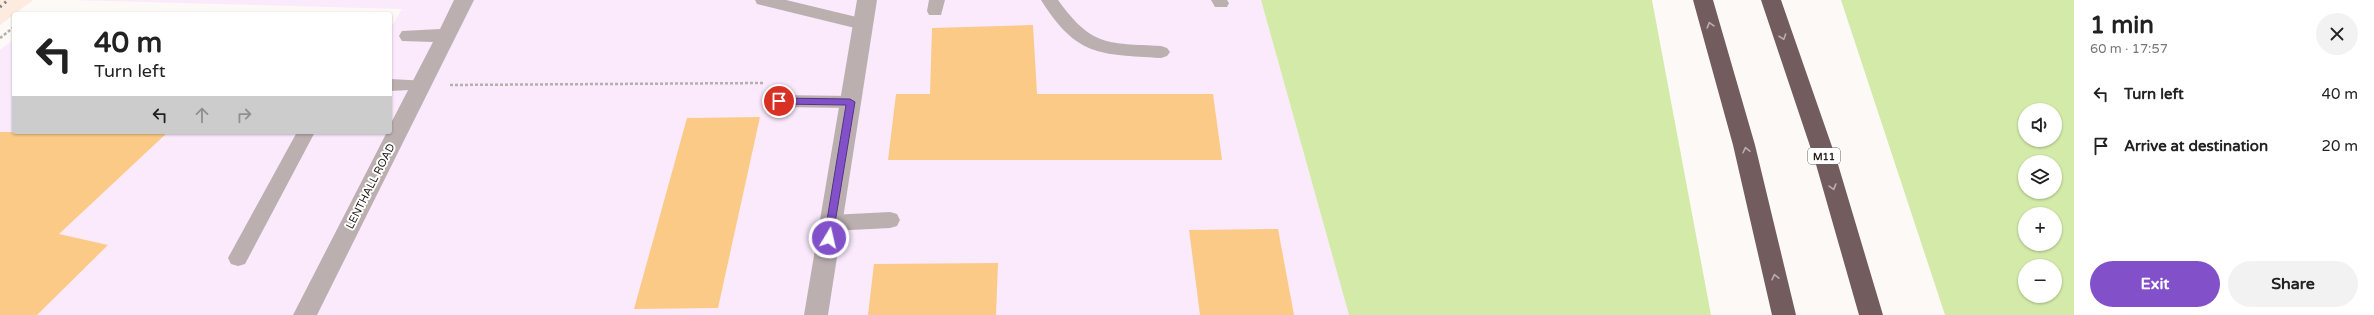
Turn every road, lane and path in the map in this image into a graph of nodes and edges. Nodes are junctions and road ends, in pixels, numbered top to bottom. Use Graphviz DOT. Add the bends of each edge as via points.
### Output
graph roads {
  1 [pos="464,0"];
  2 [pos="763,0"];
  3 [pos="867,0"];
  4 [pos="1049,0"];
  5 [pos="1703,0"];
  6 [pos="1771,0"];
  7 [pos="863,24"];
  8 [pos="12,29"];
  9 [pos="446,35"];
  10 [pos="409,36"];
  11 [pos="0,38"];
  12 [pos="1161,52"];
  13 [pos="766,83"];
  14 [pos="392,85"];
  15 [pos="422,85"];
  16 [pos="779,101"];
  17 [pos="850,102"];
  18 [pos="305,134"];
  19 [pos="890,220"];
  20 [pos="831,223"];
  21 [pos="238,258"];
  22 [pos="305,315"];
  23 [pos="816,315"];
  24 [pos="1784,315"];
  25 [pos="1870,315"];
  1 -- 9 [label="street, LENTHALL ROAD"];
  2 -- 7 [label="lane"];
  3 -- 7 [label="street"];
  4 -- 12 [label="lane" via="1074,32 1089,42 1105,48"];
  24 -- 5 [label="highway, one-way" via="1744,145"];
  6 -- 25 [label="highway, M11, one-way" via="1826,161"];
  7 -- 17 [label="street"];
  8 -- 11 [label="path"];
  9 -- 10 [label="street"];
  9 -- 15 [label="street, LENTHALL ROAD"];
  13 -- 15 [label="path"];
  14 -- 15 [label="lane"];
  15 -- 22 [label="street, LENTHALL ROAD"];
  16 -- 17 [label="lane"];
  17 -- 20 [label="street"];
  18 -- 21 [label="lane"];
  19 -- 20 [label="lane"];
  20 -- 23 [label="street"];
}
